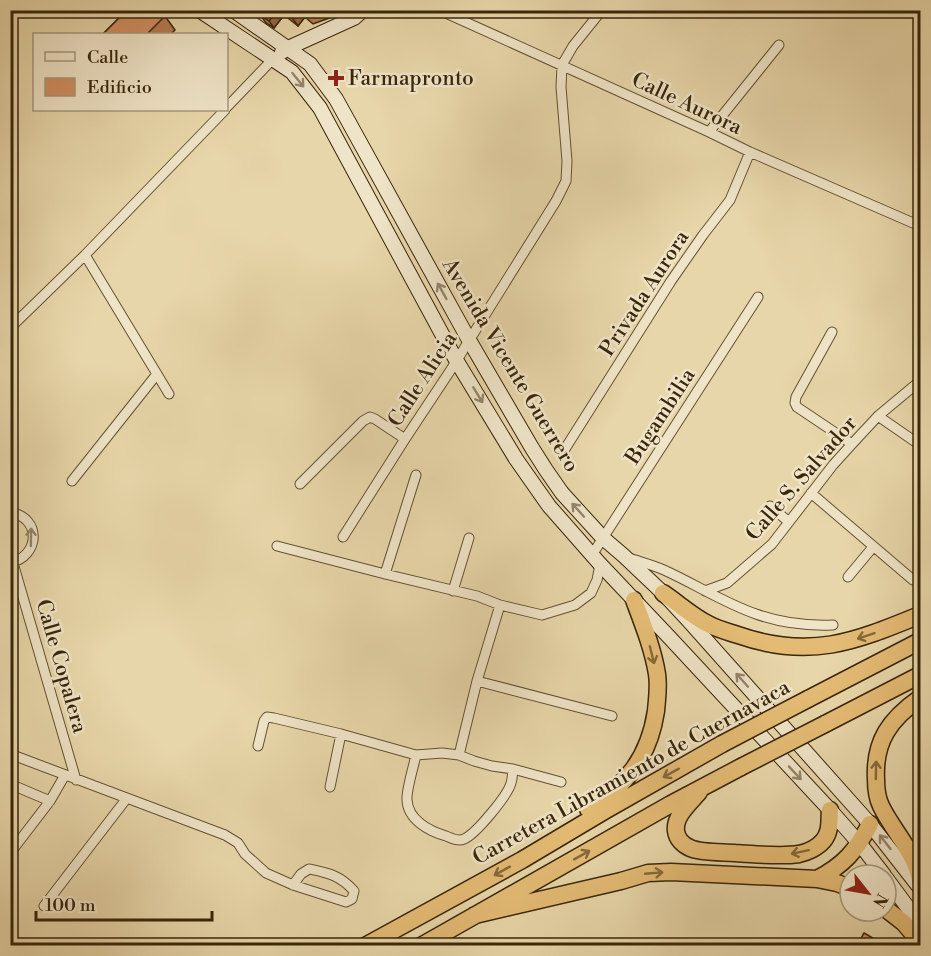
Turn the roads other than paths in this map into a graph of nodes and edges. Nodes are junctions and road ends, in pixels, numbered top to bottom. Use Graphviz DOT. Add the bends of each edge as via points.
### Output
graph roads {
  1 [pos="199,10"];
  2 [pos="233,10"];
  3 [pos="363,10"];
  4 [pos="439,10"];
  5 [pos="602,10"];
  6 [pos="778,45"];
  7 [pos="288,48"];
  8 [pos="273,59"];
  9 [pos="562,66"];
  10 [pos="228,107"];
  11 [pos="224,111"];
  12 [pos="709,132"];
  13 [pos="750,152"];
  14 [pos="921,226"];
  15 [pos="85,255"];
  16 [pos="758,297"];
  17 [pos="10,328"];
  18 [pos="832,332"];
  19 [pos="469,339"];
  20 [pos="456,360"];
  21 [pos="157,374"];
  22 [pos="921,381"];
  23 [pos="169,394"];
  24 [pos="878,417"];
  25 [pos="405,439"];
  26 [pos="852,444"];
  27 [pos="921,445"];
  28 [pos="563,452"];
  29 [pos="416,475"];
  30 [pos="72,481"];
  31 [pos="300,484"];
  32 [pos="811,493"];
  33 [pos="770,506"];
  34 [pos="10,512"];
  35 [pos="789,522"];
  36 [pos="343,537"];
  37 [pos="469,538"];
  38 [pos="603,538"];
  39 [pos="277,546"];
  40 [pos="873,547"];
  41 [pos="624,556"];
  42 [pos="596,559"];
  43 [pos="12,563"];
  44 [pos="385,574"];
  45 [pos="849,577"];
  46 [pos="913,580"];
  47 [pos="453,591"];
  48 [pos="705,591"];
  49 [pos="663,592"];
  50 [pos="634,600"];
  51 [pos="500,605"];
  52 [pos="921,615"];
  53 [pos="689,621"];
  54 [pos="833,625"];
  55 [pos="670,638"];
  56 [pos="921,641"];
  57 [pos="921,675"];
  58 [pos="477,681"];
  59 [pos="921,698"];
  60 [pos="612,716"];
  61 [pos="341,734"];
  62 [pos="258,746"];
  63 [pos="10,754"];
  64 [pos="416,755"];
  65 [pos="459,755"];
  66 [pos="513,769"];
  67 [pos="65,775"];
  68 [pos="76,780"];
  69 [pos="561,782"];
  70 [pos="10,784"];
  71 [pos="330,787"];
  72 [pos="703,787"];
  73 [pos="127,798"];
  74 [pos="50,801"];
  75 [pos="830,810"];
  76 [pos="870,824"];
  77 [pos="550,843"];
  78 [pos="860,844"];
  79 [pos="14,848"];
  80 [pos="874,863"];
  81 [pos="817,879"];
  82 [pos="921,880"];
  83 [pos="838,883"];
  84 [pos="293,885"];
  85 [pos="921,888"];
  86 [pos="898,894"];
  87 [pos="44,906"];
  88 [pos="475,915"];
  89 [pos="898,918"];
  90 [pos="921,924"];
  91 [pos="921,942"];
  92 [pos="365,945"];
  93 [pos="421,945"];
  1 -- 8 [label="main road, Avenida Vicente Guerrero"];
  2 -- 7 [label="main road, Avenida Vicente Guerrero"];
  3 -- 7 [label="main road" via="354,18"];
  4 -- 9 [label="street, Calle Aurora"];
  5 -- 9 [label="street"];
  6 -- 12 [label="street"];
  7 -- 8 [label="main road"];
  19 -- 7 [label="main road, Avenida Vicente Guerrero, one-way" via="336,99 310,64"];
  8 -- 10 [label="street"];
  8 -- 20 [label="main road, Avenida Vicente Guerrero, one-way" via="292,72 320,108"];
  9 -- 12 [label="street, Calle Aurora"];
  9 -- 19 [label="street, Calle Alicia" via="566,181"];
  11 -- 15 [label="street"];
  12 -- 13 [label="street, Calle Aurora"];
  13 -- 14 [label="street, Calle Aurora"];
  13 -- 28 [label="street, Privada Aurora" via="730,200 671,281"];
  15 -- 17 [label="street"];
  15 -- 21 [label="street"];
  16 -- 38 [label="street, Bugambilia"];
  18 -- 26 [label="street" via="795,403"];
  19 -- 20 [label="street, Calle Alicia"];
  38 -- 19 [label="main road, Avenida Vicente Guerrero, one-way" via="546,470"];
  20 -- 25 [label="street, Calle Alicia"];
  20 -- 42 [label="main road, Avenida Vicente Guerrero, one-way" via="549,506"];
  21 -- 23 [label="street"];
  21 -- 30 [label="street"];
  22 -- 24 [label="street, Calle S. Salvador"];
  24 -- 26 [label="street, Calle S. Salvador"];
  24 -- 27 [label="street"];
  25 -- 31 [label="street" via="370,417"];
  25 -- 36 [label="street, Calle Alicia"];
  26 -- 32 [label="street, Calle S. Salvador"];
  29 -- 44 [label="street"];
  32 -- 35 [label="street, Calle S. Salvador"];
  32 -- 40 [label="street"];
  33 -- 35 [label="street"];
  43 -- 34 [label="street, one-way" via="23,559 34,540 27,519"];
  35 -- 48 [label="street, Calle S. Salvador" via="772,544 727,583"];
  37 -- 47 [label="street"];
  38 -- 41 [label="main road, Avenida Vicente Guerrero"];
  38 -- 42 [label="street, Bugambilia"];
  39 -- 44 [label="street, Bugambilia"];
  40 -- 45 [label="street"];
  40 -- 46 [label="street"];
  41 -- 48 [label="street" via="664,570"];
  41 -- 49 [label="main road, Avenida Vicente Guerrero"];
  42 -- 50 [label="main road, Avenida Vicente Guerrero"];
  42 -- 51 [label="street, Bugambilia" via="597,580 591,593 574,605 542,615"];
  43 -- 68 [label="street, Calle Copalera"];
  44 -- 47 [label="street, Bugambilia"];
  47 -- 51 [label="street, Bugambilia"];
  48 -- 54 [label="street" via="755,614 809,626"];
  52 -- 49 [label="highway, one-way" via="849,641 789,647 758,642 709,625"];
  49 -- 53 [label="main road, Avenida Vicente Guerrero"];
  50 -- 55 [label="main road, Avenida Vicente Guerrero"];
  50 -- 77 [label="highway, one-way" via="657,675 652,734 635,767 618,787 559,827"];
  51 -- 58 [label="street"];
  53 -- 55 [label="main road"];
  76 -- 53 [label="main road, Avenida Vicente Guerrero, one-way"];
  55 -- 75 [label="main road, Avenida Vicente Guerrero, one-way"];
  56 -- 77 [label="highway, Carretera Libramiento de Cuernavaca, one-way, bridge" via="722,744"];
  57 -- 72 [label="highway, bridge"];
  58 -- 60 [label="street"];
  58 -- 65 [label="street"];
  82 -- 59 [label="highway, one-way" via="918,867 880,804 875,768 886,730"];
  61 -- 62 [label="street" via="267,717"];
  61 -- 64 [label="street"];
  61 -- 71 [label="street"];
  63 -- 67 [label="street"];
  64 -- 65 [label="street"];
  64 -- 66 [label="street" via="406,800 410,812 437,834 458,841 480,825 505,796"];
  65 -- 66 [label="street"];
  66 -- 69 [label="street"];
  67 -- 68 [label="street"];
  67 -- 74 [label="street"];
  68 -- 73 [label="street"];
  70 -- 74 [label="street"];
  75 -- 72 [label="highway, one-way" via="825,840 801,854 691,849 678,837 678,818"];
  88 -- 72 [label="highway, one-way"];
  73 -- 84 [label="street" via="225,835 266,873"];
  73 -- 87 [label="street"];
  74 -- 79 [label="street"];
  75 -- 78 [label="main road, Avenida Vicente Guerrero"];
  76 -- 78 [label="highway"];
  85 -- 76 [label="main road, Avenida Vicente Guerrero, one-way"];
  77 -- 92 [label="highway, Carretera Libramiento de Cuernavaca, one-way"];
  78 -- 80 [label="main road, Avenida Vicente Guerrero"];
  78 -- 81 [label="highway" via="830,873"];
  81 -- 83 [label="highway"];
  88 -- 81 [label="highway, one-way" via="648,873"];
  84 -- 84 [label="street" via="309,869 334,875 354,891 352,899 346,902"];
  86 -- 90 [label="main road, Avenida Vicente Guerrero"];
  88 -- 93 [label="highway"];
  89 -- 91 [label="highway"];
}
